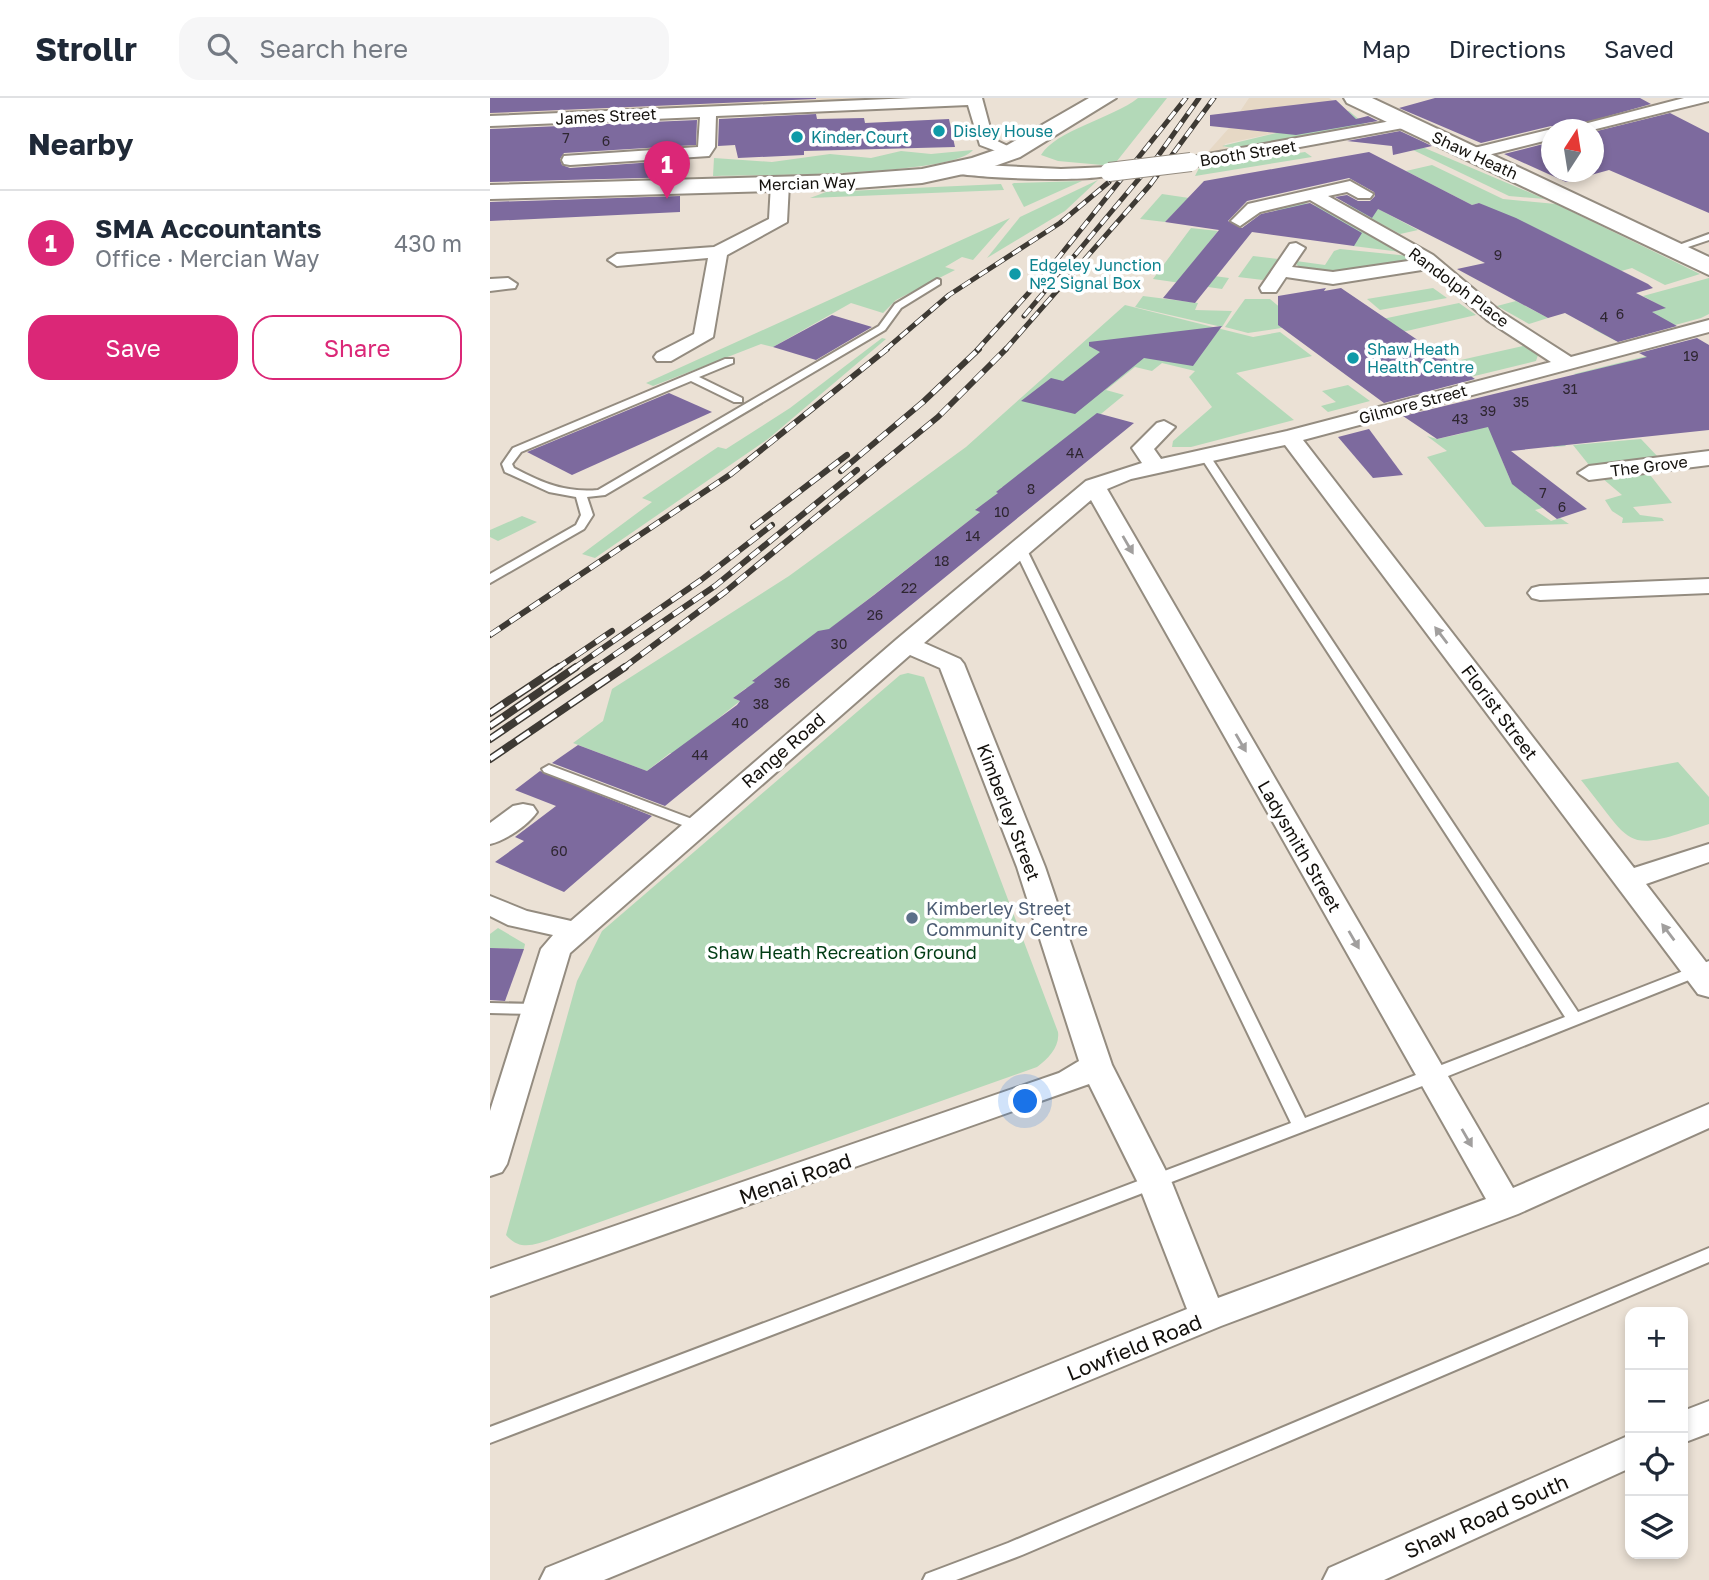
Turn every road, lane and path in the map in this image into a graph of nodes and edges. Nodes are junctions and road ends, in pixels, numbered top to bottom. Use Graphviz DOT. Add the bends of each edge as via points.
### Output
graph roads {
  1 [pos="1105,98"];
  2 [pos="1355,98"];
  3 [pos="1704,98"];
  4 [pos="974,99"];
  5 [pos="708,111"];
  6 [pos="490,121"];
  7 [pos="1604,122"];
  8 [pos="1408,123"];
  9 [pos="1541,137"];
  10 [pos="583,141"];
  11 [pos="1472,153"];
  12 [pos="1008,154"];
  13 [pos="961,169"];
  14 [pos="1086,173"];
  15 [pos="780,184"];
  16 [pos="490,192"];
  17 [pos="1312,194"];
  18 [pos="1364,194"];
  19 [pos="1240,221"];
  20 [pos="618,236"];
  21 [pos="1709,237"];
  22 [pos="1296,248"];
  23 [pos="1674,249"];
  24 [pos="718,252"];
  25 [pos="1432,263"];
  26 [pos="1709,267"];
  27 [pos="1280,271"];
  28 [pos="937,282"];
  29 [pos="1269,288"];
  30 [pos="1709,326"];
  31 [pos="664,357"];
  32 [pos="729,361"];
  33 [pos="1567,363"];
  34 [pos="689,376"];
  35 [pos="738,400"];
  36 [pos="1164,427"];
  37 [pos="1290,437"];
  38 [pos="1205,456"];
  39 [pos="1709,458"];
  40 [pos="1155,467"];
  41 [pos="1590,473"];
  42 [pos="1094,486"];
  43 [pos="581,496"];
  44 [pos="1020,548"];
  45 [pos="490,579"];
  46 [pos="1709,586"];
  47 [pos="1540,593"];
  48 [pos="906,645"];
  49 [pos="548,769"];
  50 [pos="523,812"];
  51 [pos="695,825"];
  52 [pos="490,836"];
  53 [pos="1709,853"];
  54 [pos="1628,880"];
  55 [pos="490,905"];
  56 [pos="575,931"];
  57 [pos="1705,975"];
  58 [pos="490,1008"];
  59 [pos="538,1009"];
  60 [pos="1574,1019"];
  61 [pos="1096,1065"];
  62 [pos="1432,1076"];
  63 [pos="1709,1115"];
  64 [pos="1301,1126"];
  65 [pos="490,1164"];
  66 [pos="1155,1182"];
  67 [pos="1506,1205"];
  68 [pos="1709,1255"];
  69 [pos="490,1283"];
  70 [pos="1208,1317"];
  71 [pos="1709,1416"];
  72 [pos="1688,1426"];
  73 [pos="490,1436"];
  74 [pos="1625,1453"];
  75 [pos="560,1580"];
  76 [pos="933,1580"];
  77 [pos="1343,1580"];
  1 -- 12 [label="main road, Mercian Way"];
  2 -- 8 [label="main road, Shaw Heath"];
  3 -- 7 [label="street"];
  4 -- 5 [label="street, James Street"];
  4 -- 12 [label="street, Booth Street" via="986,142"];
  5 -- 10 [label="street, James Street"];
  5 -- 10 [label="street" via="707,150 703,152"];
  6 -- 10 [label="street, James Street"];
  8 -- 11 [label="main road, Shaw Heath"];
  8 -- 14 [label="street, Booth Street, bridge" via="1191,162"];
  9 -- 11 [label="street"];
  11 -- 23 [label="main road, Shaw Heath"];
  12 -- 13 [label="main road, Mercian Way"];
  12 -- 14 [label="street, Booth Street"];
  13 -- 14 [label="street, Booth Street"];
  13 -- 15 [label="main road, Mercian Way" via="894,179"];
  15 -- 16 [label="main road, Mercian Way" via="693,192"];
  15 -- 24 [label="street" via="778,222"];
  17 -- 18 [label="street" via="1350,186"];
  17 -- 19 [label="street" via="1254,208"];
  17 -- 25 [label="street, Randolph Place"];
  20 -- 24 [label="street" via="616,265"];
  21 -- 23 [label="lane"];
  22 -- 27 [label="street"];
  23 -- 26 [label="main road, Shaw Heath"];
  24 -- 31 [label="street" via="703,337"];
  25 -- 27 [label="street" via="1333,278"];
  25 -- 33 [label="street, Randolph Place" via="1494,316"];
  27 -- 29 [label="street"];
  28 -- 43 [label="lane" via="898,306 882,328 823,364 601,493"];
  30 -- 33 [label="street, Gilmore Street"];
  32 -- 34 [label="lane"];
  33 -- 37 [label="street, Gilmore Street"];
  34 -- 35 [label="lane"];
  34 -- 43 [label="lane" via="561,429 509,457 509,470 552,492"];
  36 -- 40 [label="street" via="1143,448"];
  37 -- 38 [label="street, Gilmore Street"];
  54 -- 37 [label="street, Florist Street, one-way"];
  38 -- 40 [label="street, Gilmore Street"];
  38 -- 60 [label="lane"];
  39 -- 41 [label="street, The Grove"];
  40 -- 42 [label="street, Range Road"];
  42 -- 44 [label="street, Range Road"];
  42 -- 62 [label="street, Ladysmith Street, one-way"];
  43 -- 45 [label="lane" via="588,509 580,527"];
  44 -- 48 [label="street, Range Road"];
  44 -- 64 [label="lane"];
  46 -- 47 [label="street"];
  48 -- 51 [label="street, Range Road"];
  48 -- 61 [label="street, Kimberley Street" via="951,664 1031,866"];
  49 -- 51 [label="lane"];
  50 -- 52 [label="street"];
  51 -- 56 [label="street, Range Road"];
  53 -- 54 [label="street"];
  57 -- 54 [label="street, Florist Street, one-way"];
  55 -- 56 [label="street" via="518,918"];
  56 -- 59 [label="street, Range Road" via="555,949"];
  57 -- 60 [label="lane"];
  58 -- 59 [label="lane"];
  59 -- 65 [label="street, Range Road"];
  60 -- 62 [label="lane"];
  61 -- 66 [label="street, Kimberley Street"];
  61 -- 69 [label="street, Menai Road" via="1070,1081"];
  62 -- 64 [label="lane"];
  62 -- 67 [label="street, Ladysmith Street, one-way"];
  63 -- 67 [label="street, Lowfield Road"];
  64 -- 66 [label="lane"];
  66 -- 70 [label="street, Kimberley Street"];
  66 -- 73 [label="lane"];
  67 -- 70 [label="street, Lowfield Road"];
  68 -- 76 [label="lane"];
  70 -- 75 [label="street, Lowfield Road"];
  71 -- 72 [label="street"];
  74 -- 77 [label="street, Shaw Road South"];
}
